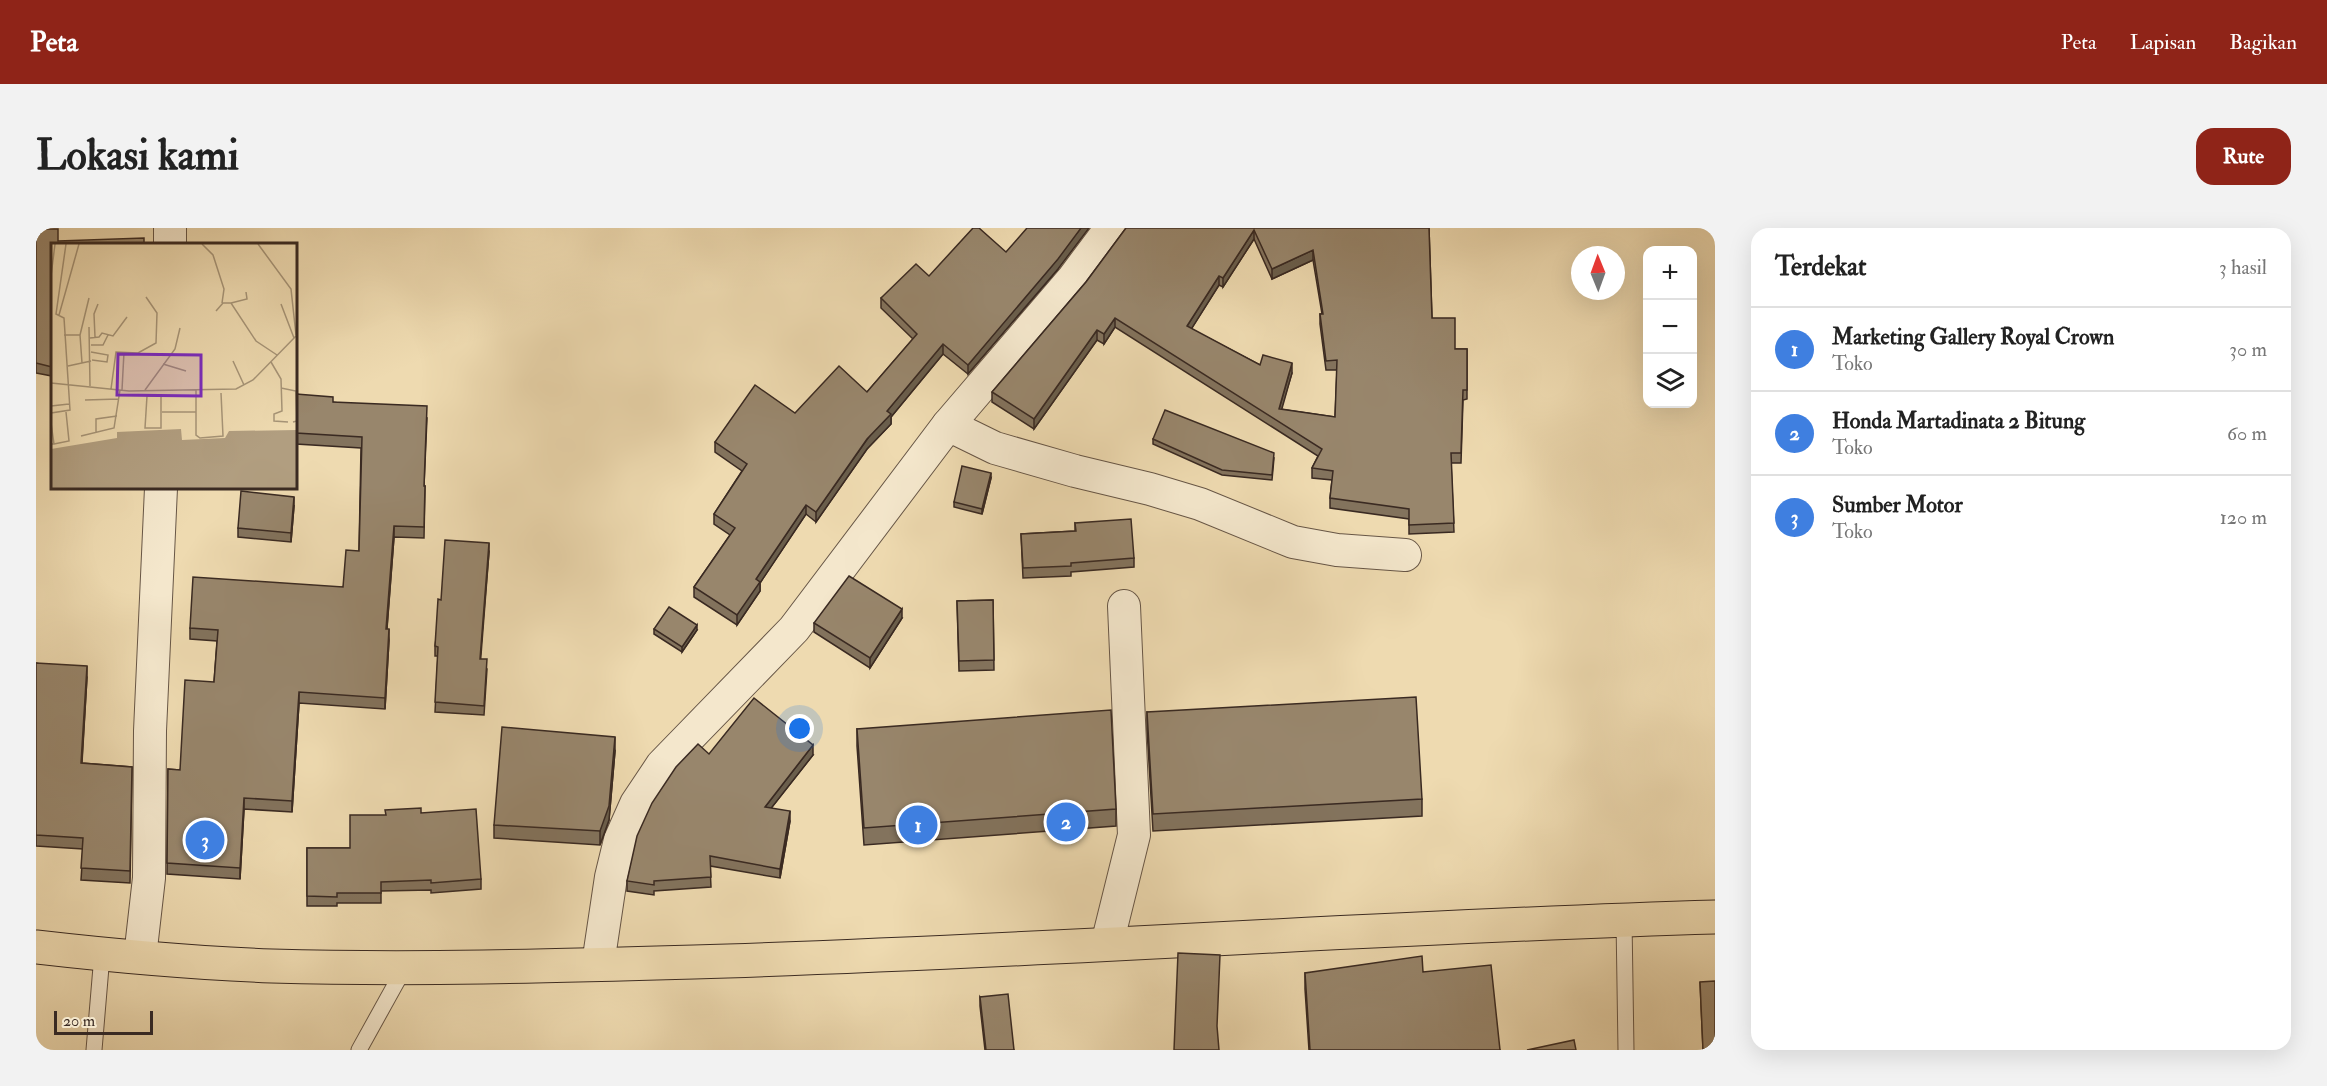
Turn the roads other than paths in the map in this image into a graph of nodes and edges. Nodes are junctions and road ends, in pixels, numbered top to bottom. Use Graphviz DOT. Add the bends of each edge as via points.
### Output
graph roads {
  1 [pos="1111,228"];
  2 [pos="948,425"];
  3 [pos="161,489"];
  4 [pos="1405,555"];
  5 [pos="1124,606"];
  6 [pos="1715,917"];
  7 [pos="1624,920"];
  8 [pos="1107,944"];
  9 [pos="36,947"];
  10 [pos="102,954"];
  11 [pos="141,957"];
  12 [pos="598,964"];
  13 [pos="405,967"];
  14 [pos="94,1050"];
  15 [pos="359,1050"];
  16 [pos="1626,1050"];
  1 -- 2 [label="street" via="1072,280"];
  2 -- 4 [label="street" via="995,448 1200,504 1293,542"];
  2 -- 12 [label="street" via="794,628 662,765 636,804 610,877"];
  3 -- 11 [label="street" via="150,731 149,878"];
  5 -- 8 [label="street" via="1134,835"];
  6 -- 7 [label="highway"];
  7 -- 8 [label="highway"];
  7 -- 16 [label="lane"];
  8 -- 12 [label="highway"];
  9 -- 10 [label="highway"];
  10 -- 11 [label="highway"];
  10 -- 14 [label="lane"];
  11 -- 13 [label="highway" via="270,966"];
  12 -- 13 [label="highway"];
  13 -- 15 [label="lane"];
}
